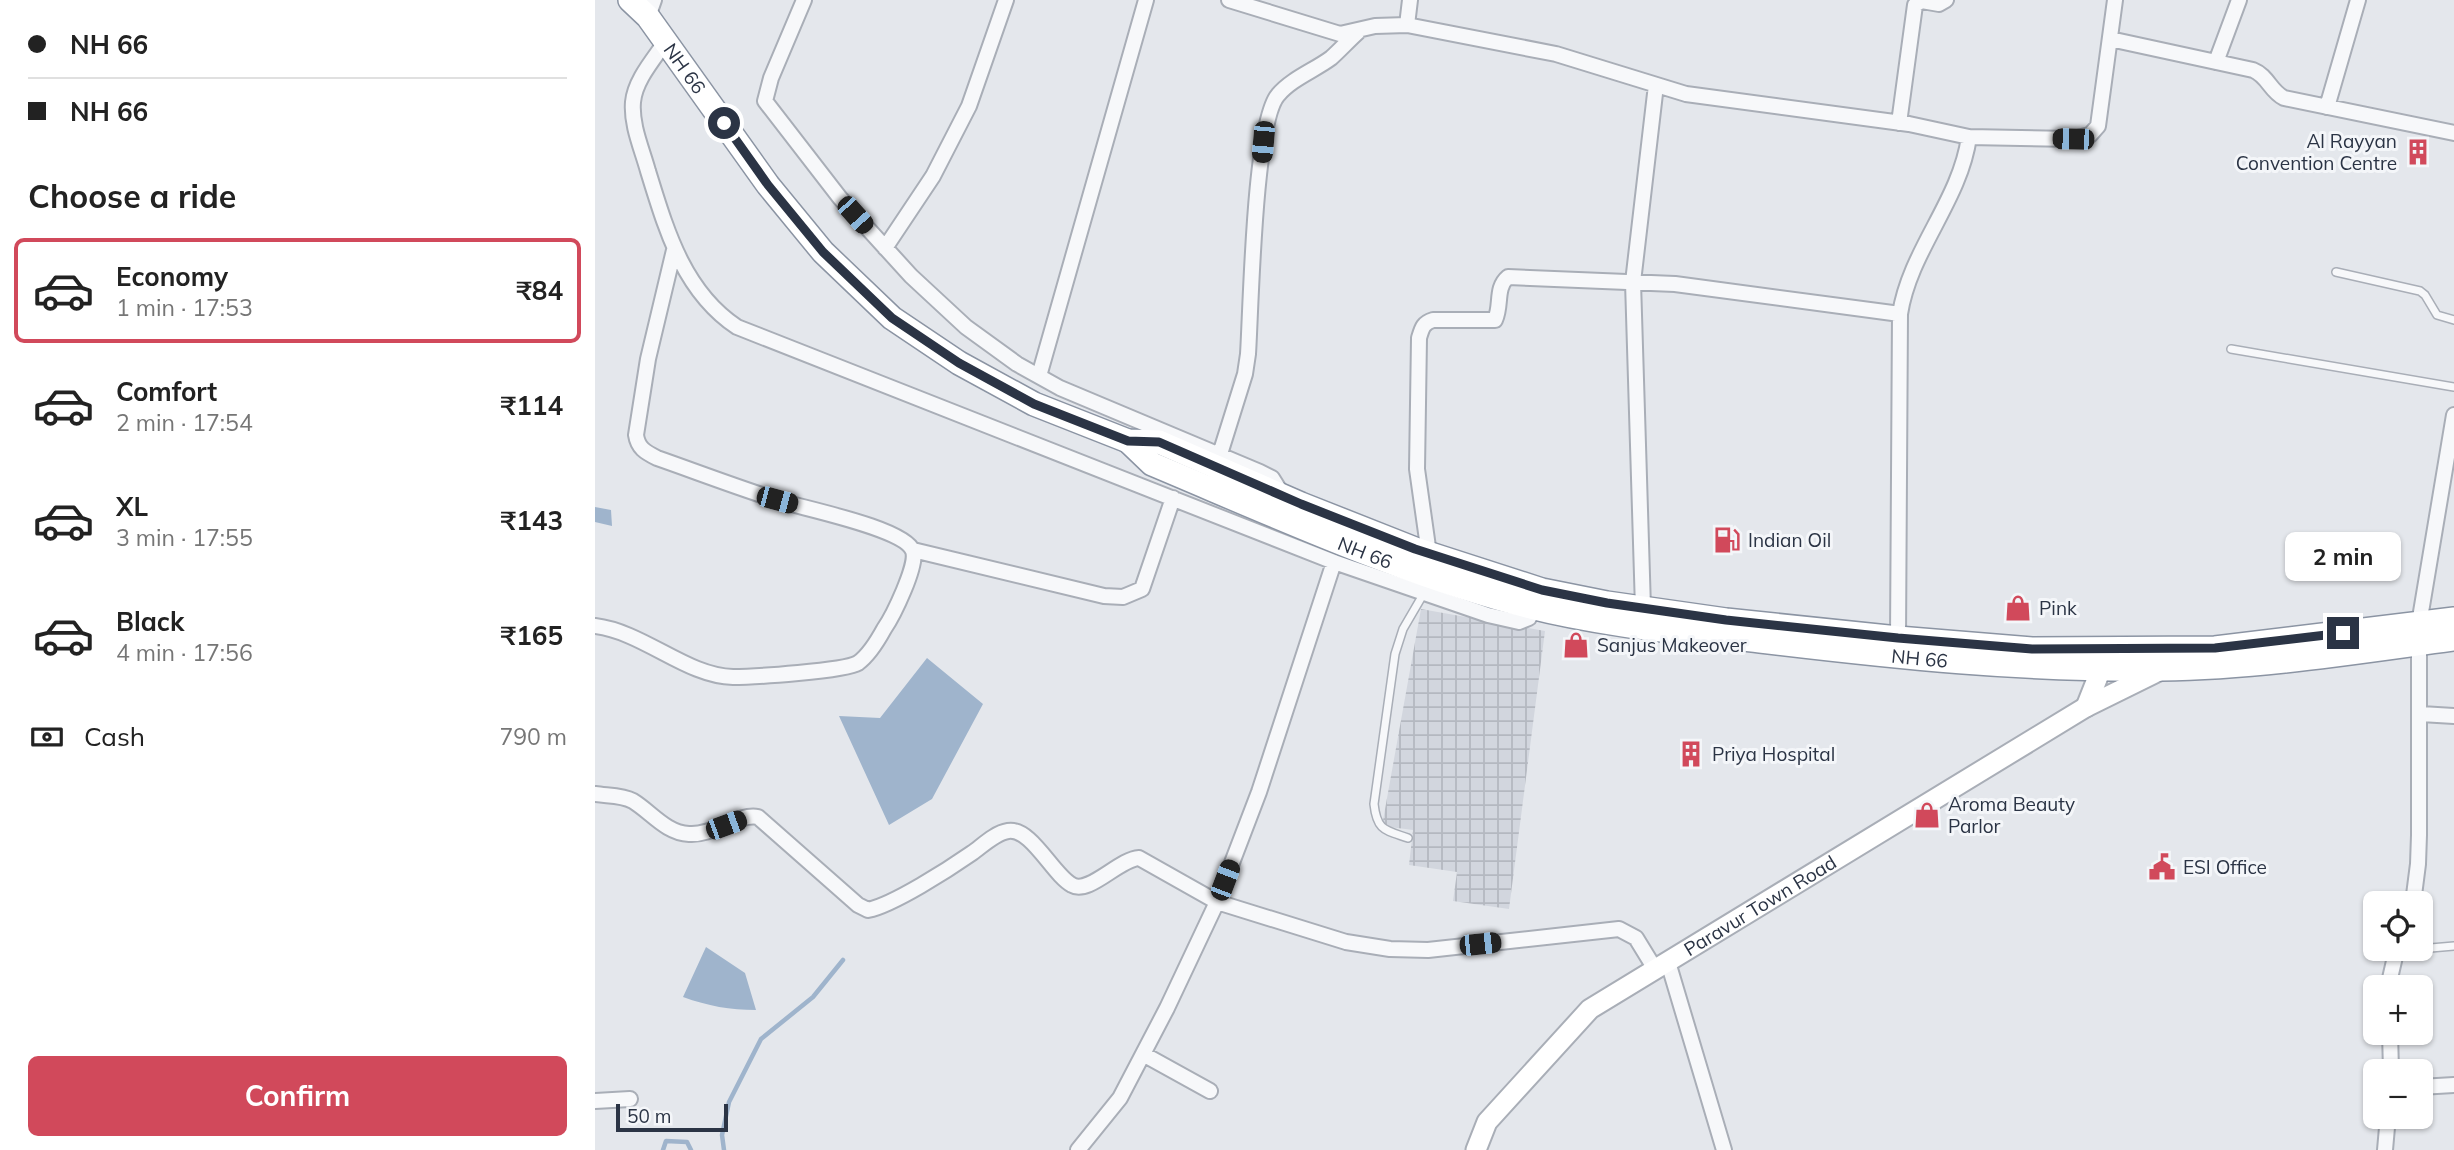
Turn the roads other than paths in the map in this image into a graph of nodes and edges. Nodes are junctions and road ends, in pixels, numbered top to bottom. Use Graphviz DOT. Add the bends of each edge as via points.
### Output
graph roads {
  1 [pos="630,0"];
  2 [pos="804,0"];
  3 [pos="1006,0"];
  4 [pos="1146,0"];
  5 [pos="1229,0"];
  6 [pos="1410,0"];
  7 [pos="1946,0"];
  8 [pos="2115,0"];
  9 [pos="2239,0"];
  10 [pos="2358,0"];
  11 [pos="651,8"];
  12 [pos="1407,25"];
  13 [pos="1361,29"];
  14 [pos="2110,39"];
  15 [pos="666,41"];
  16 [pos="2216,62"];
  17 [pos="1656,85"];
  18 [pos="2327,107"];
  19 [pos="1899,123"];
  20 [pos="2454,133"];
  21 [pos="1969,136"];
  22 [pos="885,248"];
  23 [pos="674,250"];
  24 [pos="2336,272"];
  25 [pos="1633,282"];
  26 [pos="1900,314"];
  27 [pos="2454,320"];
  28 [pos="2231,349"];
  29 [pos="1039,376"];
  30 [pos="2454,387"];
  31 [pos="2454,415"];
  32 [pos="1128,441"];
  33 [pos="1220,454"];
  34 [pos="1282,495"];
  35 [pos="1173,498"];
  36 [pos="913,550"];
  37 [pos="1429,554"];
  38 [pos="1334,562"];
  39 [pos="1425,593"];
  40 [pos="1533,607"];
  41 [pos="1643,608"];
  42 [pos="2454,619"];
  43 [pos="595,626"];
  44 [pos="2420,634"];
  45 [pos="1898,638"];
  46 [pos="2454,639"];
  47 [pos="2101,668"];
  48 [pos="2163,669"];
  49 [pos="2085,707"];
  50 [pos="2421,714"];
  51 [pos="2454,716"];
  52 [pos="595,794"];
  53 [pos="1408,838"];
  54 [pos="2415,891"];
  55 [pos="1217,902"];
  56 [pos="2454,946"];
  57 [pos="2433,947"];
  58 [pos="1661,966"];
  59 [pos="1143,1054"];
  60 [pos="2454,1085"];
  61 [pos="2433,1086"];
  62 [pos="1210,1091"];
  63 [pos="630,1099"];
  64 [pos="595,1101"];
  65 [pos="2387,1129"];
  66 [pos="1078,1150"];
  67 [pos="1476,1150"];
  68 [pos="1724,1150"];
  69 [pos="2385,1150"];
  1 -- 11 [label="highway, NH 66"];
  2 -- 22 [label="street" via="765,101"];
  3 -- 22 [label="street" via="969,106 933,176"];
  4 -- 29 [label="street"];
  5 -- 13 [label="street" via="1340,34"];
  6 -- 12 [label="street"];
  7 -- 19 [label="street" via="1915,5"];
  8 -- 14 [label="street"];
  9 -- 16 [label="street"];
  10 -- 18 [label="street"];
  11 -- 15 [label="highway, NH 66"];
  12 -- 13 [label="street"];
  12 -- 17 [label="street" via="1556,54"];
  13 -- 33 [label="street" via="1332,57 1278,95 1269,112 1257,209 1248,354"];
  14 -- 16 [label="street"];
  14 -- 21 [label="street" via="2094,132 2073,139"];
  15 -- 23 [label="street" via="640,81 633,108 637,135"];
  15 -- 32 [label="highway, NH 66" via="768,185 815,242 892,318 959,363 1034,404"];
  16 -- 18 [label="street" via="2260,73 2284,98"];
  17 -- 19 [label="street" via="1686,94"];
  17 -- 25 [label="street"];
  18 -- 20 [label="street"];
  19 -- 21 [label="street"];
  21 -- 26 [label="street" via="1963,169 1908,278"];
  22 -- 29 [label="street" via="965,327"];
  23 -- 35 [label="street" via="700,291 737,327"];
  23 -- 36 [label="street" via="648,359 638,445 657,458 885,532"];
  24 -- 27 [label="lane" via="2420,291 2437,316"];
  25 -- 26 [label="street"];
  25 -- 37 [label="street" via="1508,277 1500,286 1495,320 1425,322 1419,338 1417,469"];
  25 -- 41 [label="street"];
  26 -- 45 [label="street"];
  28 -- 30 [label="lane"];
  29 -- 33 [label="street"];
  31 -- 44 [label="street"];
  32 -- 34 [label="highway, NH 66" via="1159,442"];
  32 -- 40 [label="highway, NH 66" via="1152,464 1349,546"];
  33 -- 34 [label="street" via="1272,478"];
  34 -- 37 [label="highway, NH 66"];
  35 -- 36 [label="street" via="1142,589 1123,597"];
  35 -- 38 [label="street"];
  36 -- 43 [label="street" via="912,569 885,627 857,664 730,677 707,672 623,631"];
  37 -- 41 [label="highway, NH 66" via="1542,590"];
  38 -- 39 [label="street"];
  38 -- 55 [label="street" via="1259,792"];
  39 -- 40 [label="street" via="1519,622 1529,618"];
  39 -- 53 [label="lane" via="1403,629 1395,654 1374,804 1381,828"];
  40 -- 47 [label="highway, NH 66" via="1607,622 1922,660"];
  41 -- 45 [label="highway, NH 66"];
  42 -- 44 [label="highway, NH 66"];
  44 -- 45 [label="highway, NH 66" via="2215,648 2032,649"];
  44 -- 46 [label="highway, NH 66"];
  44 -- 48 [label="highway, NH 66" via="2260,663"];
  44 -- 50 [label="street"];
  47 -- 48 [label="highway, NH 66"];
  47 -- 49 [label="main road"];
  48 -- 49 [label="main road, Paravur Town Road"];
  49 -- 58 [label="main road, Paravur Town Road"];
  50 -- 51 [label="street"];
  50 -- 54 [label="street"];
  52 -- 55 [label="street" via="631,800 670,829 690,835 758,817 868,910 951,867 1000,834 1014,831 1025,836 1076,887 1139,859"];
  55 -- 58 [label="street" via="1346,942 1390,949 1427,950 1619,929 1636,938"];
  55 -- 59 [label="street"];
  56 -- 57 [label="lane"];
  58 -- 67 [label="main road, Paravur Town Road" via="1590,1010 1487,1122"];
  58 -- 68 [label="street"];
  59 -- 62 [label="street"];
  59 -- 66 [label="street" via="1120,1098"];
  60 -- 61 [label="street"];
  63 -- 64 [label="street"];
  65 -- 69 [label="street"];
}
